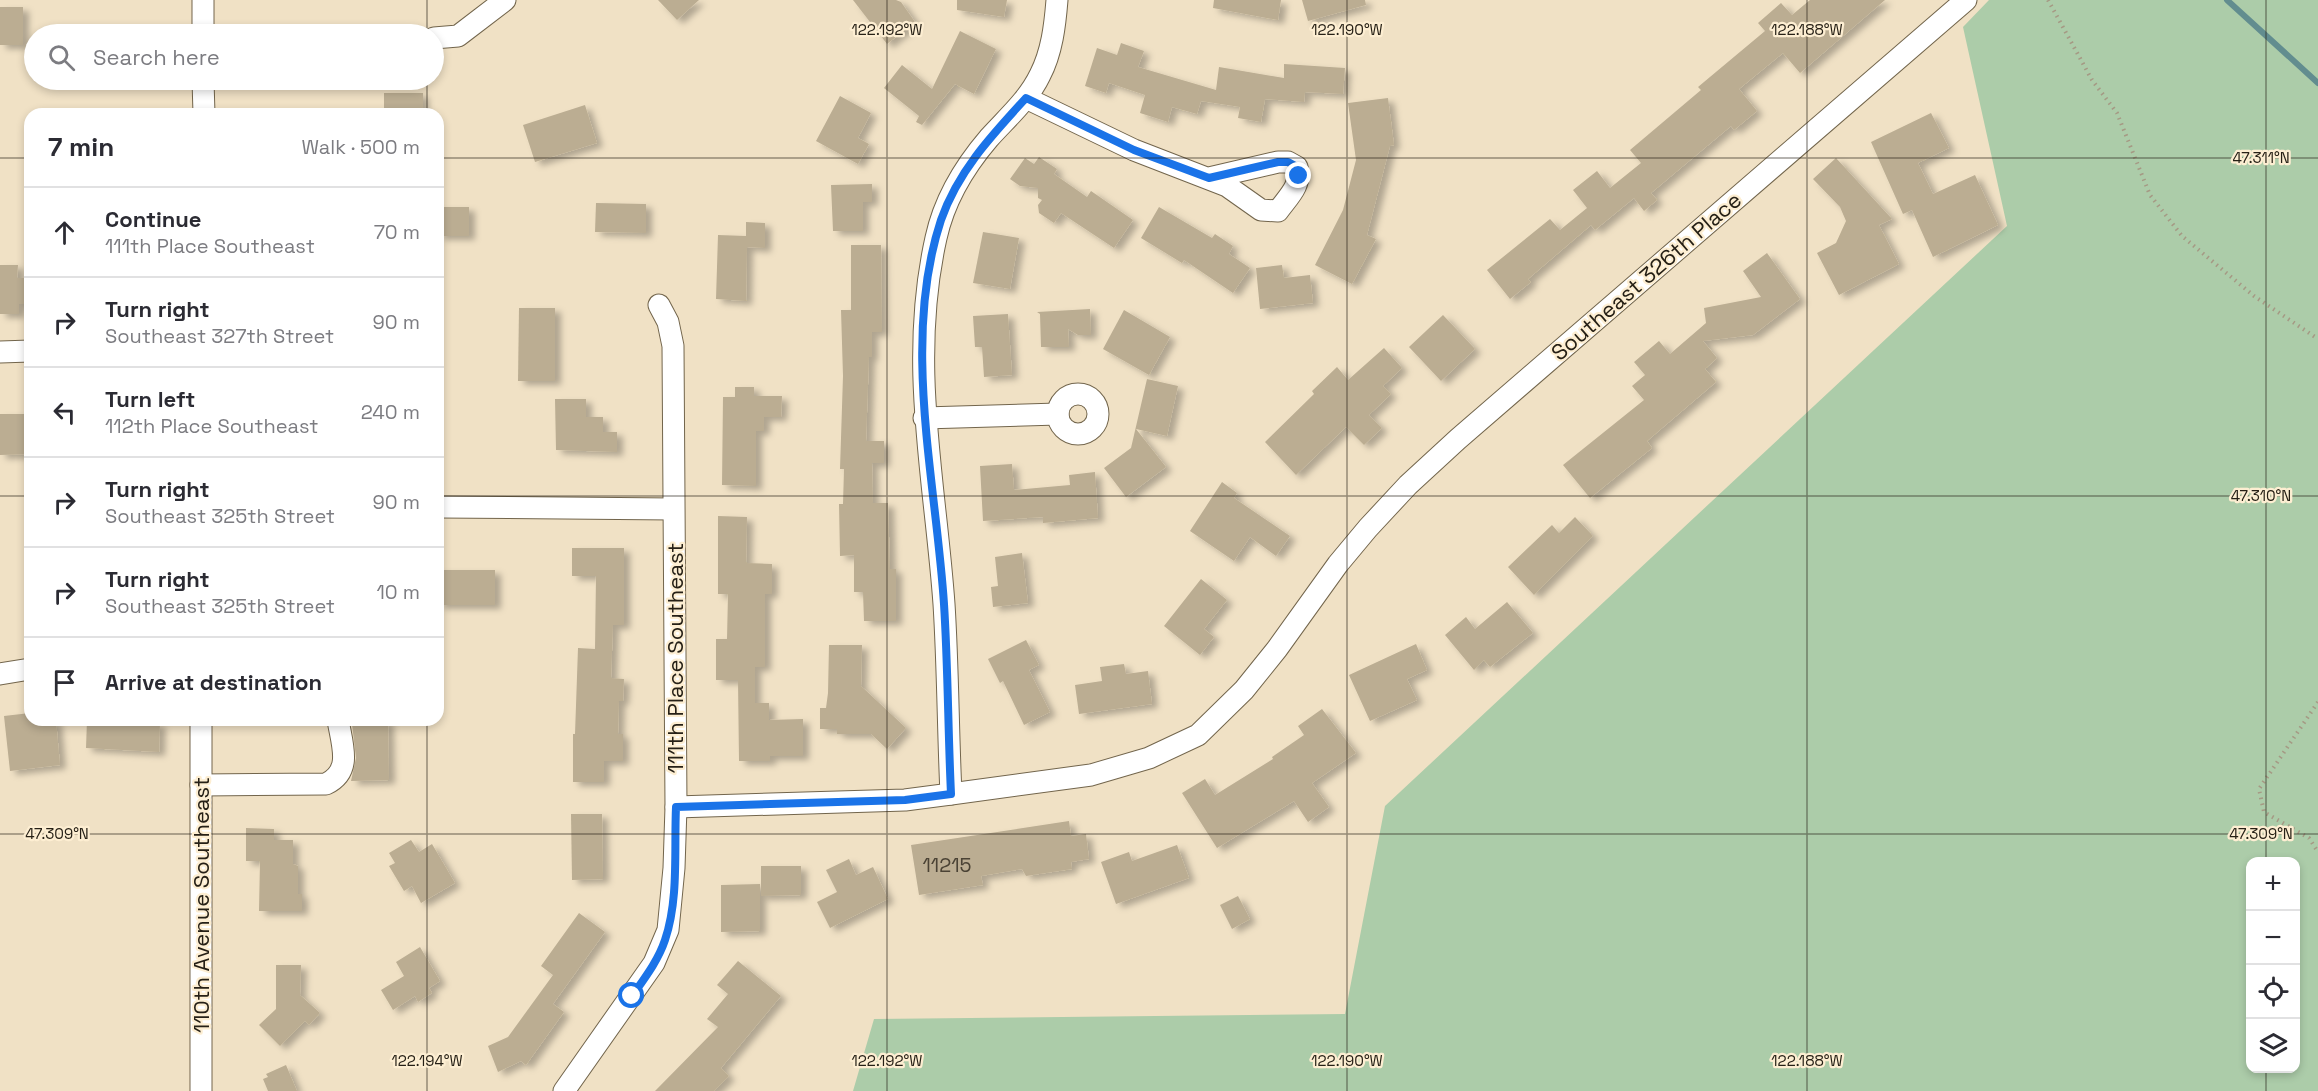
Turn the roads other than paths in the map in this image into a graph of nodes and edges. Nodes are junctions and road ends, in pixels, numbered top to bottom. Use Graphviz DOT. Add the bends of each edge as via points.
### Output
graph roads {
  1 [pos="202,0"];
  2 [pos="504,0"];
  3 [pos="1057,0"];
  4 [pos="1966,0"];
  5 [pos="203,24"];
  6 [pos="444,37"];
  7 [pos="203,90"];
  8 [pos="1026,98"];
  9 [pos="204,108"];
  10 [pos="1209,178"];
  11 [pos="659,305"];
  12 [pos="0,351"];
  13 [pos="24,351"];
  14 [pos="1058,414"];
  15 [pos="924,418"];
  16 [pos="444,507"];
  17 [pos="673,509"];
  18 [pos="24,670"];
  19 [pos="0,674"];
  20 [pos="201,726"];
  21 [pos="339,726"];
  22 [pos="201,785"];
  23 [pos="951,794"];
  24 [pos="676,807"];
  25 [pos="201,1091"];
  26 [pos="564,1091"];
  1 -- 5 [label="street"];
  2 -- 6 [label="street" via="458,36"];
  3 -- 8 [label="street" via="1048,53"];
  4 -- 23 [label="street, Southeast 326th Place" via="1408,485 1338,564 1244,690 1198,735 1149,758 1091,775"];
  7 -- 9 [label="street"];
  8 -- 10 [label="street" via="1134,150"];
  8 -- 15 [label="street" via="968,167 941,220 926,294"];
  11 -- 17 [label="street, 111th Place Southeast" via="668,322 673,346"];
  12 -- 13 [label="street"];
  14 -- 15 [label="street"];
  15 -- 23 [label="street" via="944,603"];
  16 -- 17 [label="street"];
  17 -- 24 [label="street, 111th Place Southeast"];
  18 -- 19 [label="street"];
  20 -- 22 [label="street, 110th Avenue Southeast"];
  21 -- 22 [label="street" via="343,770 337,779 326,784"];
  22 -- 25 [label="street, 110th Avenue Southeast"];
  23 -- 24 [label="street, Southeast 326th Place" via="905,800"];
  24 -- 26 [label="street, 111th Place Southeast" via="673,892 664,941 642,982"];
}
